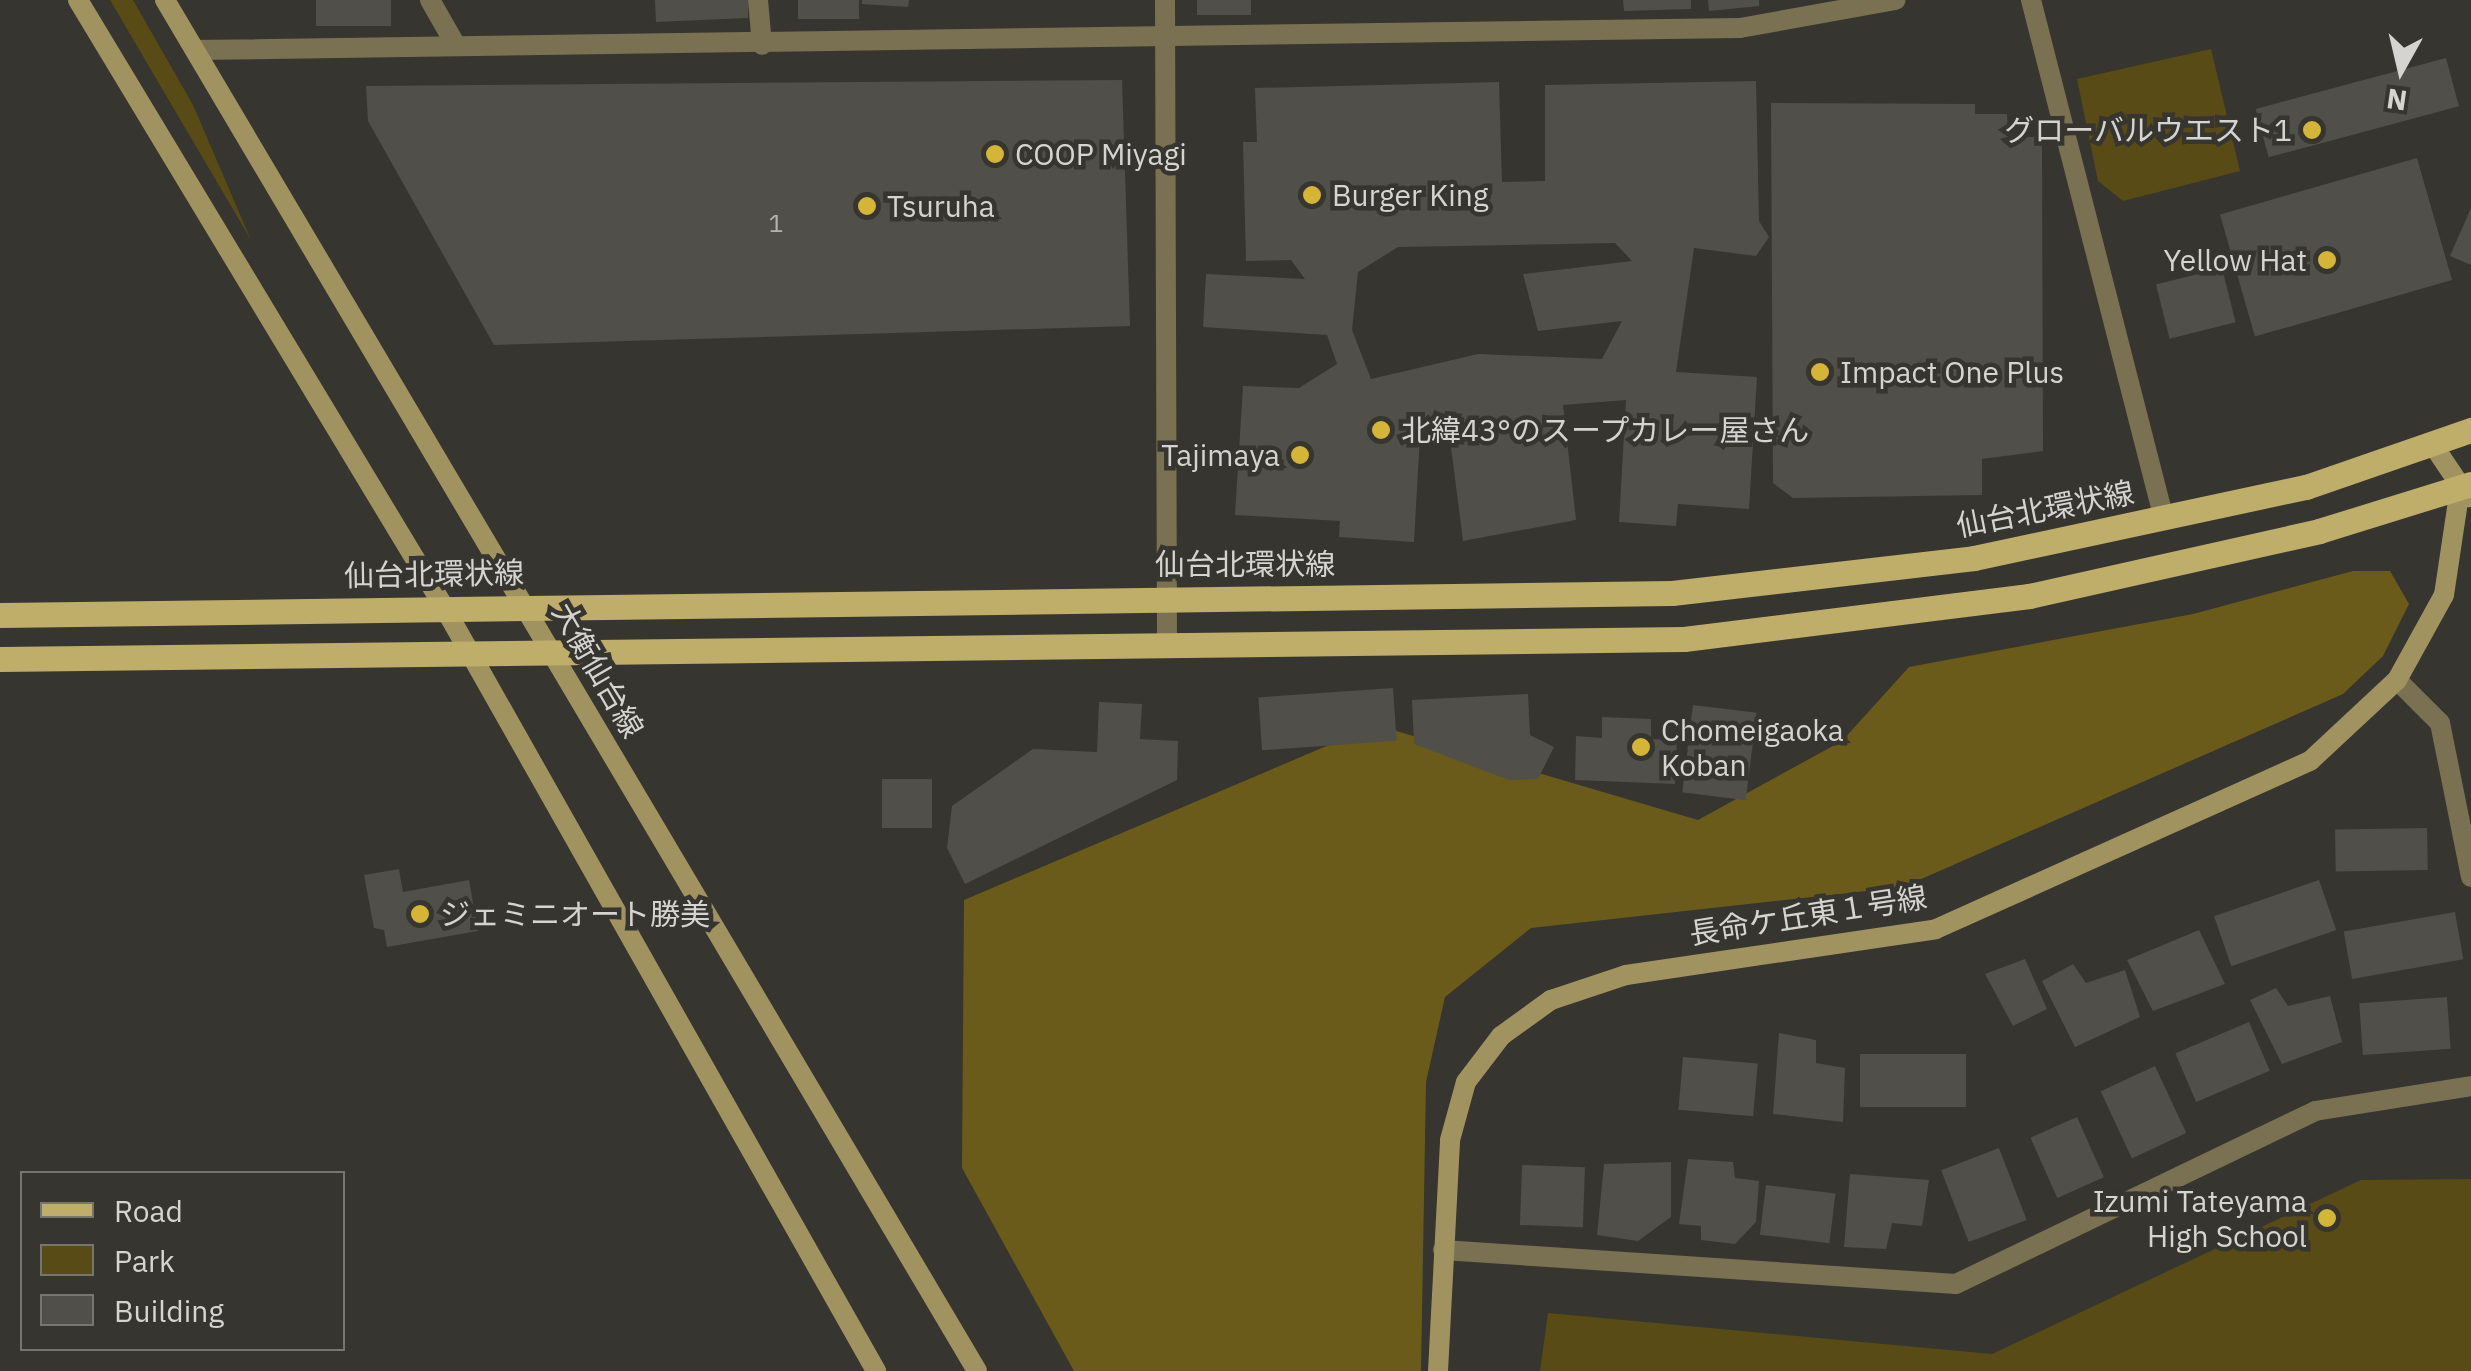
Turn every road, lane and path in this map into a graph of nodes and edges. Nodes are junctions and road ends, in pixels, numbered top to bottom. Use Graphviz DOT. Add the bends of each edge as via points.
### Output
graph roads {
  1 [pos="78,0"];
  2 [pos="166,0"];
  3 [pos="430,0"];
  4 [pos="758,0"];
  5 [pos="1164,0"];
  6 [pos="1896,0"];
  7 [pos="2031,0"];
  8 [pos="1166,40"];
  9 [pos="454,42"];
  10 [pos="762,45"];
  11 [pos="195,50"];
  12 [pos="2471,430"];
  13 [pos="2433,445"];
  14 [pos="2467,491"];
  15 [pos="2164,519"];
  16 [pos="1167,596"];
  17 [pos="525,604"];
  18 [pos="444,607"];
  19 [pos="0,614"];
  20 [pos="1167,645"];
  21 [pos="470,656"];
  22 [pos="552,656"];
  23 [pos="0,658"];
  24 [pos="2397,680"];
  25 [pos="2471,876"];
  26 [pos="2471,1086"];
  27 [pos="1443,1250"];
  28 [pos="876,1371"];
  29 [pos="977,1371"];
  30 [pos="1438,1371"];
  1 -- 18 [label="main road"];
  2 -- 11 [label="main road, 大衡仙台線"];
  3 -- 9 [label="street"];
  4 -- 10 [label="street"];
  5 -- 8 [label="street"];
  6 -- 8 [label="street" via="1740,28"];
  7 -- 15 [label="street"];
  8 -- 10 [label="street"];
  8 -- 16 [label="street"];
  9 -- 10 [label="street"];
  9 -- 11 [label="street"];
  11 -- 17 [label="main road, 大衡仙台線"];
  12 -- 13 [label="main road, 仙台北環状線"];
  13 -- 14 [label="main road"];
  13 -- 15 [label="main road, 仙台北環状線"];
  14 -- 20 [label="main road" via="2300,536 1875,621 1684,640"];
  14 -- 24 [label="main road, 長命ケ丘東１号線" via="2444,595"];
  15 -- 16 [label="main road, 仙台北環状線" via="1974,558 1672,593"];
  16 -- 17 [label="main road, 仙台北環状線"];
  16 -- 20 [label="street"];
  17 -- 18 [label="main road, 仙台北環状線"];
  17 -- 22 [label="main road, 大衡仙台線"];
  18 -- 19 [label="main road, 仙台北環状線"];
  18 -- 21 [label="main road"];
  20 -- 22 [label="main road"];
  21 -- 22 [label="main road"];
  21 -- 23 [label="main road"];
  21 -- 28 [label="main road"];
  22 -- 29 [label="main road, 大衡仙台線"];
  24 -- 25 [label="street" via="2440,723"];
  24 -- 27 [label="main road, 長命ケ丘東１号線" via="2310,761 1936,929 1626,975 1551,1000 1500,1036 1466,1082 1450,1140"];
  26 -- 27 [label="street" via="2316,1111 1956,1284"];
  27 -- 30 [label="main road, 長命ケ丘東１号線"];
}
